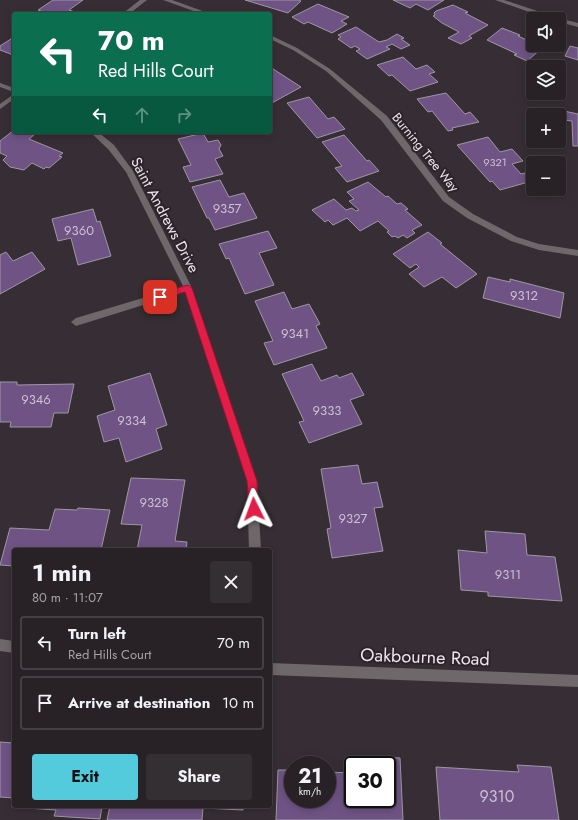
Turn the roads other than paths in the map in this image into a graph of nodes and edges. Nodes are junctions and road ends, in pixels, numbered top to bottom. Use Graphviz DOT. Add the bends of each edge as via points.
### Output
graph roads {
  1 [pos="144,0"];
  2 [pos="166,0"];
  3 [pos="498,0"];
  4 [pos="128,12"];
  5 [pos="202,12"];
  6 [pos="534,12"];
  7 [pos="566,22"];
  8 [pos="578,25"];
  9 [pos="272,38"];
  10 [pos="0,85"];
  11 [pos="12,89"];
  12 [pos="12,97"];
  13 [pos="0,106"];
  14 [pos="96,134"];
  15 [pos="578,253"];
  16 [pos="188,288"];
  17 [pos="76,322"];
  18 [pos="255,548"];
  19 [pos="0,645"];
  20 [pos="12,646"];
  21 [pos="272,668"];
  22 [pos="578,681"];
  1 -- 4 [label="street"];
  2 -- 5 [label="street"];
  3 -- 6 [label="street"];
  7 -- 8 [label="street"];
  9 -- 15 [label="street, Burning Tree Way" via="328,70 384,118 446,199 470,216 520,241 539,247"];
  10 -- 11 [label="street"];
  12 -- 13 [label="street"];
  14 -- 16 [label="street, Saint Andrews Drive" via="111,147 129,171"];
  16 -- 17 [label="street"];
  16 -- 18 [label="street, Saint Andrews Drive" via="252,481"];
  19 -- 20 [label="street"];
  21 -- 22 [label="street, Oakbourne Road"];
}
